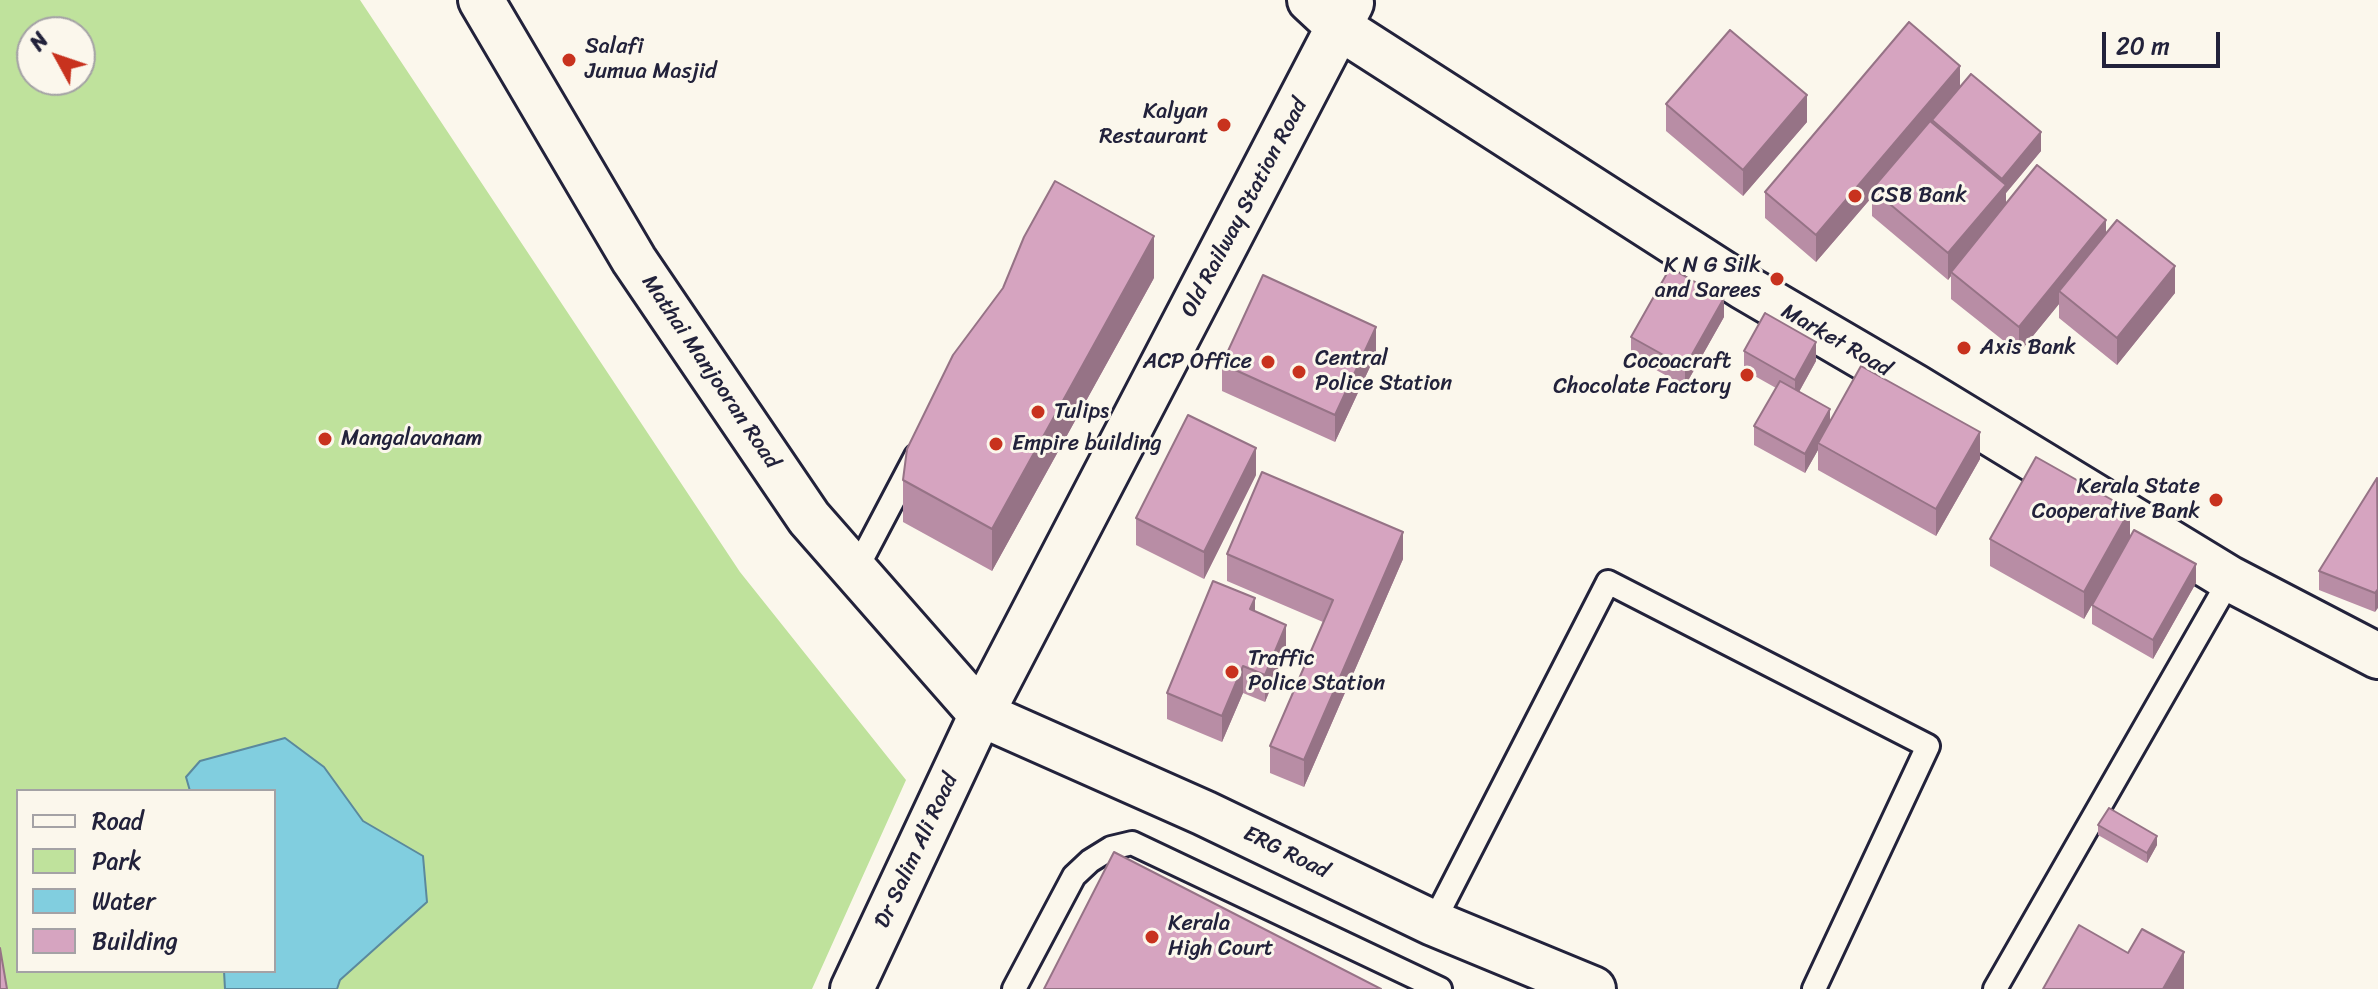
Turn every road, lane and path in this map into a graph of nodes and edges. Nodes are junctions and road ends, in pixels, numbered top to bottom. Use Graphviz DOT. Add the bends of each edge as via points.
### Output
graph roads {
  1 [pos="481,0"];
  2 [pos="1334,9"];
  3 [pos="929,432"];
  4 [pos="855,572"];
  5 [pos="2230,579"];
  6 [pos="2378,656"];
  7 [pos="981,714"];
  8 [pos="1433,923"];
  9 [pos="852,989"];
  10 [pos="1014,989"];
  11 [pos="1440,989"];
  12 [pos="1593,989"];
  13 [pos="1814,989"];
  14 [pos="1995,989"];
  1 -- 4 [label="street, Mathai Manjooran Road" via="634,260 809,518"];
  2 -- 5 [label="street, Market Road" via="1744,287"];
  2 -- 7 [label="street, Old Railway Station Road"];
  3 -- 4 [label="lane"];
  4 -- 7 [label="street, Mathai Manjooran Road"];
  5 -- 6 [label="street, Market Road"];
  5 -- 14 [label="lane"];
  7 -- 8 [label="street, ERG Road"];
  7 -- 9 [label="street, Dr Salim Ali Road"];
  8 -- 12 [label="street, ERG Road"];
  8 -- 13 [label="lane" via="1608,582 1928,746"];
  10 -- 11 [label="lane" via="1074,876 1111,848 1132,843"];
}
